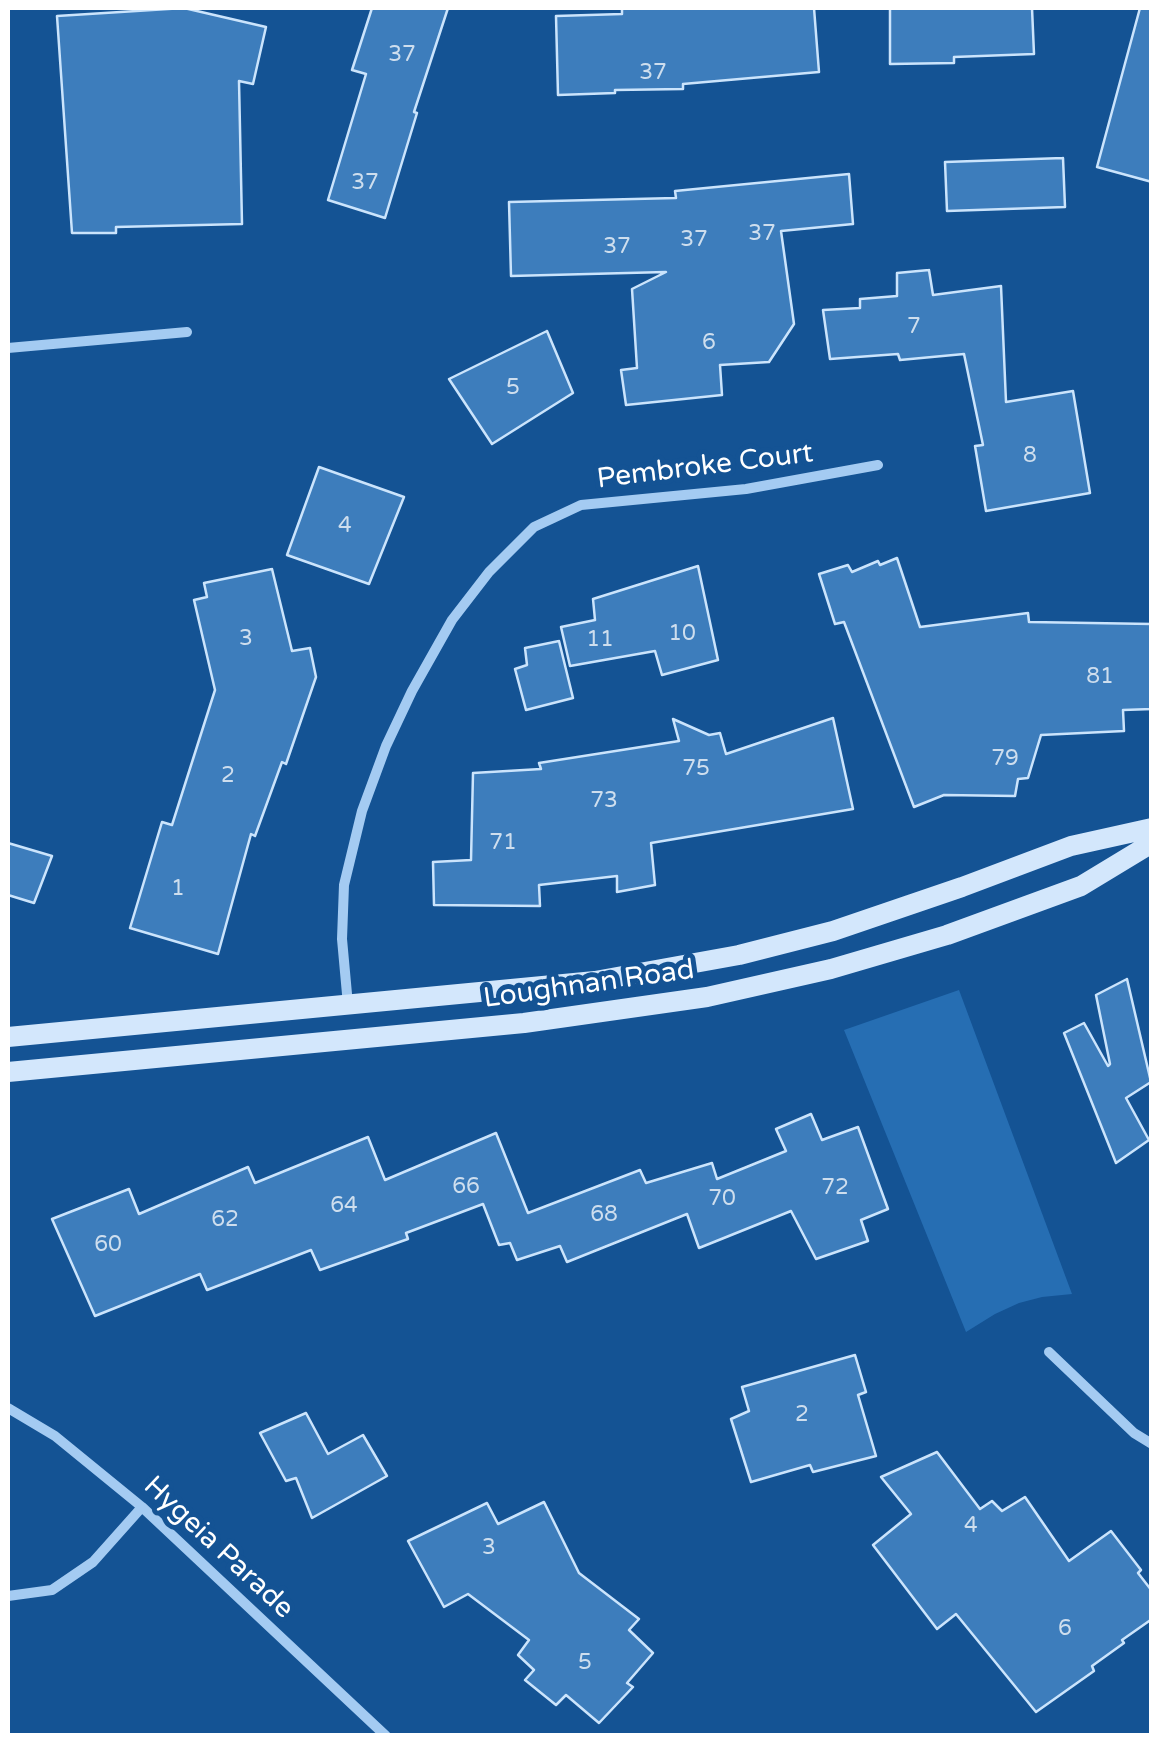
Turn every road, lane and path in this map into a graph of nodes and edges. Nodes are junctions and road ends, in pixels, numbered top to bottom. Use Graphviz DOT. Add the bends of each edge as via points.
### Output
graph roads {
  1 [pos="187,332"];
  2 [pos="8,348"];
  3 [pos="878,465"];
  4 [pos="1152,828"];
  5 [pos="1152,843"];
  6 [pos="348,1006"];
  7 [pos="8,1037"];
  8 [pos="8,1072"];
  9 [pos="1049,1352"];
  10 [pos="8,1408"];
  11 [pos="1152,1444"];
  12 [pos="142,1507"];
  13 [pos="8,1596"];
  14 [pos="386,1736"];
  1 -- 2 [label="street"];
  3 -- 6 [label="street, Pembroke Court" via="746,490 581,505 534,527 489,572 412,691 362,811 344,885"];
  4 -- 6 [label="main road, Loughnan Road" via="1070,846 833,931 739,955 596,981"];
  5 -- 8 [label="main road, Loughnan Road" via="1081,886 947,935 707,997 524,1024"];
  6 -- 7 [label="main road, Loughnan Road"];
  9 -- 11 [label="street"];
  10 -- 12 [label="street, Hygeia Parade" via="55,1436"];
  12 -- 13 [label="street" via="93,1562 52,1590"];
  12 -- 14 [label="street, Hygeia Parade"];
}
